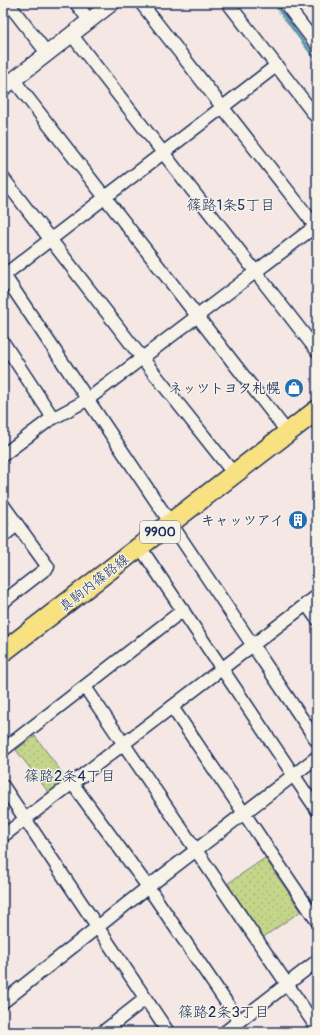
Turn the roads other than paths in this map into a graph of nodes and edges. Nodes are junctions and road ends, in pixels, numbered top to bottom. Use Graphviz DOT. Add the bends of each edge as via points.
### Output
graph roads {
  1 [pos="8,3"];
  2 [pos="76,3"];
  3 [pos="112,3"];
  4 [pos="141,3"];
  5 [pos="228,3"];
  6 [pos="285,3"];
  7 [pos="89,20"];
  8 [pos="71,34"];
  9 [pos="317,45"];
  10 [pos="47,53"];
  11 [pos="276,66"];
  12 [pos="6,84"];
  13 [pos="223,107"];
  14 [pos="317,118"];
  15 [pos="164,152"];
  16 [pos="3,178"];
  17 [pos="105,198"];
  18 [pos="316,227"];
  19 [pos="50,240"];
  20 [pos="256,272"];
  21 [pos="4,276"];
  22 [pos="197,317"];
  23 [pos="5,348"];
  24 [pos="317,350"];
  25 [pos="142,358"];
  26 [pos="87,400"];
  27 [pos="317,410"];
  28 [pos="53,418"];
  29 [pos="288,433"];
  30 [pos="3,455"];
  31 [pos="234,474"];
  32 [pos="3,505"];
  33 [pos="171,524"];
  34 [pos="17,525"];
  35 [pos="3,536"];
  36 [pos="140,547"];
  37 [pos="317,596"];
  38 [pos="3,602"];
  39 [pos="306,604"];
  40 [pos="183,610"];
  41 [pos="317,619"];
  42 [pos="252,645"];
  43 [pos="3,651"];
  44 [pos="222,668"];
  45 [pos="85,686"];
  46 [pos="172,707"];
  47 [pos="317,741"];
  48 [pos="124,743"];
  49 [pos="3,750"];
  50 [pos="317,756"];
  51 [pos="293,775"];
  52 [pos="72,783"];
  53 [pos="3,786"];
  54 [pos="317,810"];
  55 [pos="243,814"];
  56 [pos="25,819"];
  57 [pos="3,836"];
  58 [pos="196,850"];
  59 [pos="148,887"];
  60 [pos="317,921"];
  61 [pos="97,927"];
  62 [pos="317,961"];
  63 [pos="287,984"];
  64 [pos="146,999"];
  65 [pos="3,1002"];
  66 [pos="239,1021"];
  67 [pos="317,1028"];
  68 [pos="103,1032"];
  69 [pos="168,1032"];
  70 [pos="225,1032"];
  1 -- 10 [label="street"];
  2 -- 7 [label="street"];
  3 -- 7 [label="street"];
  4 -- 13 [label="street"];
  5 -- 11 [label="street"];
  6 -- 9 [label="street"];
  7 -- 8 [label="street"];
  8 -- 10 [label="street"];
  8 -- 15 [label="street"];
  10 -- 12 [label="street"];
  11 -- 13 [label="street"];
  11 -- 14 [label="street"];
  12 -- 17 [label="street"];
  13 -- 15 [label="street"];
  13 -- 18 [label="street"];
  15 -- 17 [label="street"];
  15 -- 20 [label="street"];
  16 -- 19 [label="street"];
  17 -- 19 [label="street"];
  17 -- 22 [label="street"];
  18 -- 20 [label="street"];
  19 -- 21 [label="street"];
  19 -- 25 [label="street"];
  20 -- 22 [label="street"];
  20 -- 24 [label="street"];
  21 -- 26 [label="street"];
  22 -- 25 [label="street"];
  22 -- 29 [label="street"];
  23 -- 28 [label="street"];
  25 -- 26 [label="street"];
  25 -- 31 [label="street"];
  26 -- 28 [label="street"];
  26 -- 33 [label="street"];
  27 -- 29 [label="main road, 真駒内篠路線 / 9900"];
  28 -- 30 [label="street"];
  29 -- 31 [label="main road, 真駒内篠路線 / 9900"];
  31 -- 33 [label="main road, 真駒内篠路線 / 9900"];
  32 -- 34 [label="street"];
  33 -- 36 [label="main road, 真駒内篠路線 / 9900"];
  33 -- 42 [label="street"];
  34 -- 35 [label="street"];
  34 -- 38 [label="street" via="48,567"];
  36 -- 40 [label="street"];
  36 -- 43 [label="main road, 真駒内篠路線 / 9900"];
  37 -- 39 [label="street"];
  39 -- 41 [label="street"];
  39 -- 42 [label="street"];
  40 -- 44 [label="street"];
  40 -- 45 [label="street"];
  42 -- 44 [label="street"];
  42 -- 47 [label="street"];
  44 -- 46 [label="street"];
  44 -- 51 [label="street"];
  45 -- 48 [label="street"];
  45 -- 49 [label="street"];
  46 -- 48 [label="street"];
  46 -- 55 [label="street"];
  48 -- 52 [label="street"];
  48 -- 58 [label="street"];
  50 -- 51 [label="street"];
  51 -- 54 [label="street"];
  51 -- 55 [label="street"];
  52 -- 56 [label="street"];
  52 -- 59 [label="street"];
  53 -- 56 [label="street"];
  55 -- 58 [label="street"];
  55 -- 60 [label="street"];
  56 -- 57 [label="street"];
  56 -- 61 [label="street"];
  58 -- 59 [label="street"];
  58 -- 63 [label="street"];
  59 -- 61 [label="street"];
  59 -- 66 [label="street"];
  61 -- 64 [label="street"];
  61 -- 65 [label="street"];
  62 -- 63 [label="street"];
  63 -- 66 [label="street"];
  63 -- 67 [label="street"];
  64 -- 68 [label="street"];
  64 -- 69 [label="street"];
  66 -- 70 [label="street"];
}
